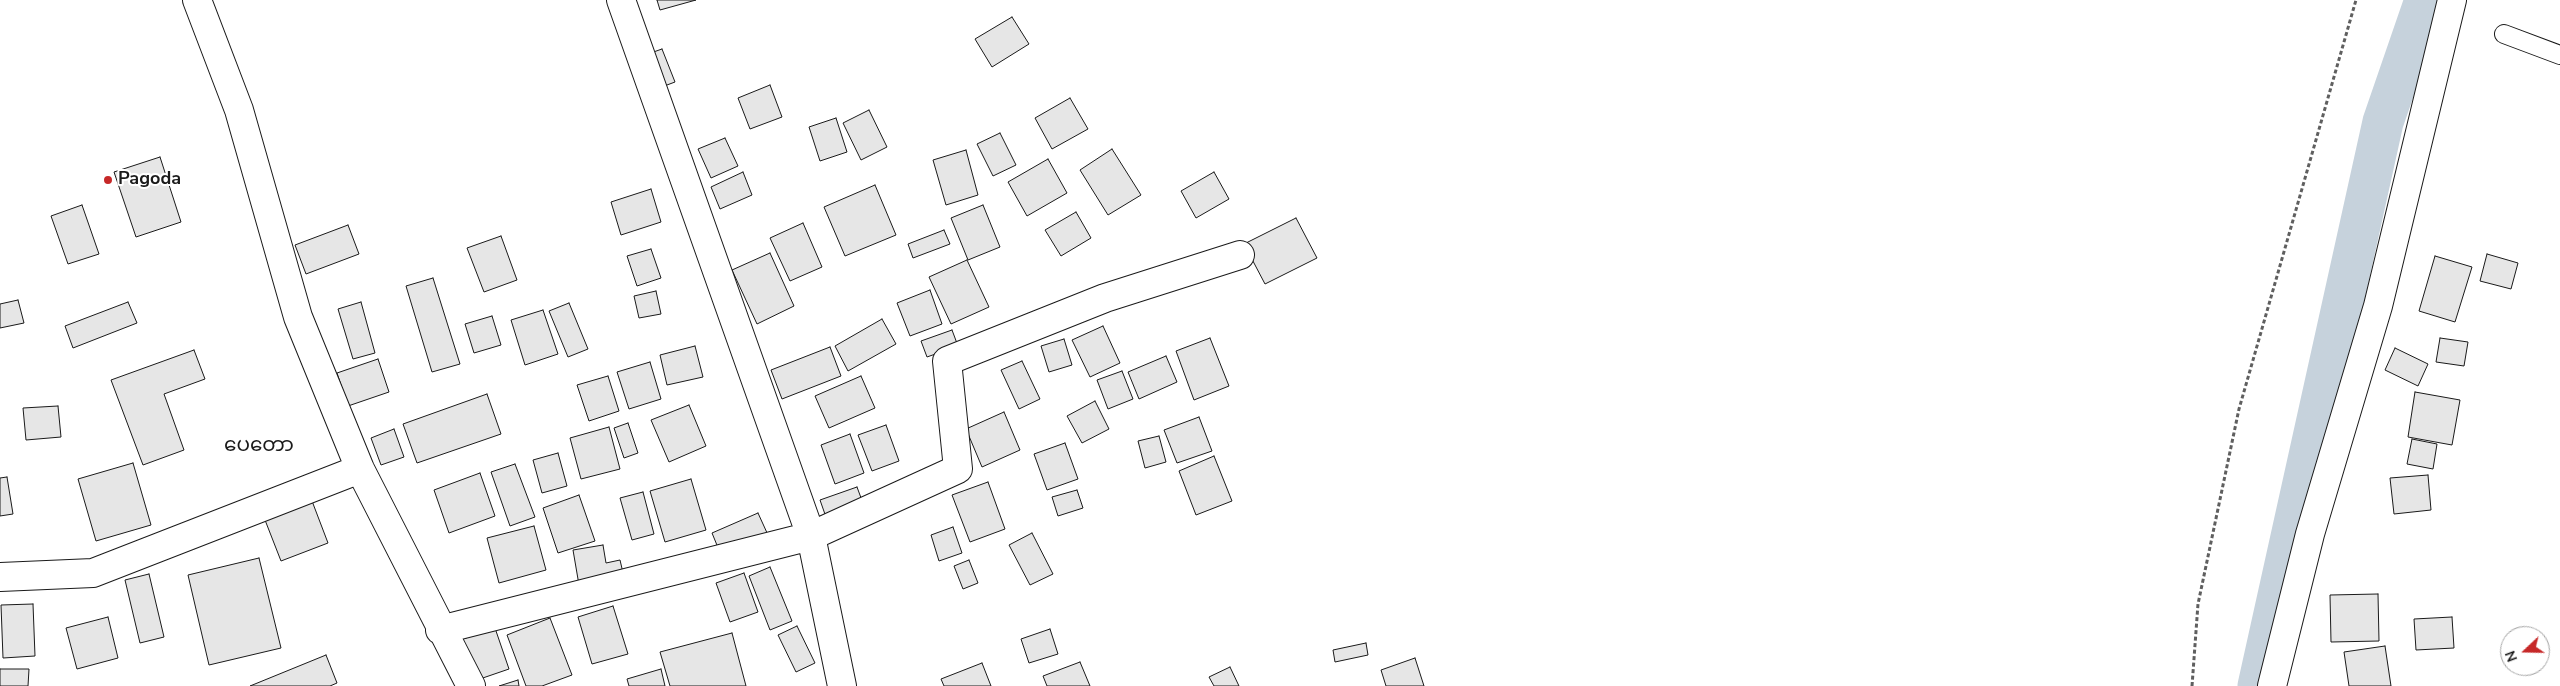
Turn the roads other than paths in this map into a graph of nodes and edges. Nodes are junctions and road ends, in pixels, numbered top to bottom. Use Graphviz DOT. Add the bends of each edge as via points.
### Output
graph roads {
  1 [pos="197,0"];
  2 [pos="621,0"];
  3 [pos="2452,0"];
  4 [pos="2504,34"];
  5 [pos="2560,55"];
  6 [pos="1240,256"];
  7 [pos="360,469"];
  8 [pos="811,536"];
  9 [pos="0,577"];
  10 [pos="440,630"];
  11 [pos="471,686"];
  12 [pos="842,686"];
  13 [pos="2272,686"];
  1 -- 7 [label="street" via="239,110 298,316"];
  2 -- 8 [label="street"];
  3 -- 13 [label="street" via="2378,306 2310,534"];
  4 -- 5 [label="lane"];
  6 -- 8 [label="street" via="1105,298 947,361 958,469"];
  7 -- 9 [label="street" via="93,572"];
  7 -- 10 [label="street"];
  8 -- 10 [label="street"];
  8 -- 12 [label="street"];
  10 -- 11 [label="street"];
}
